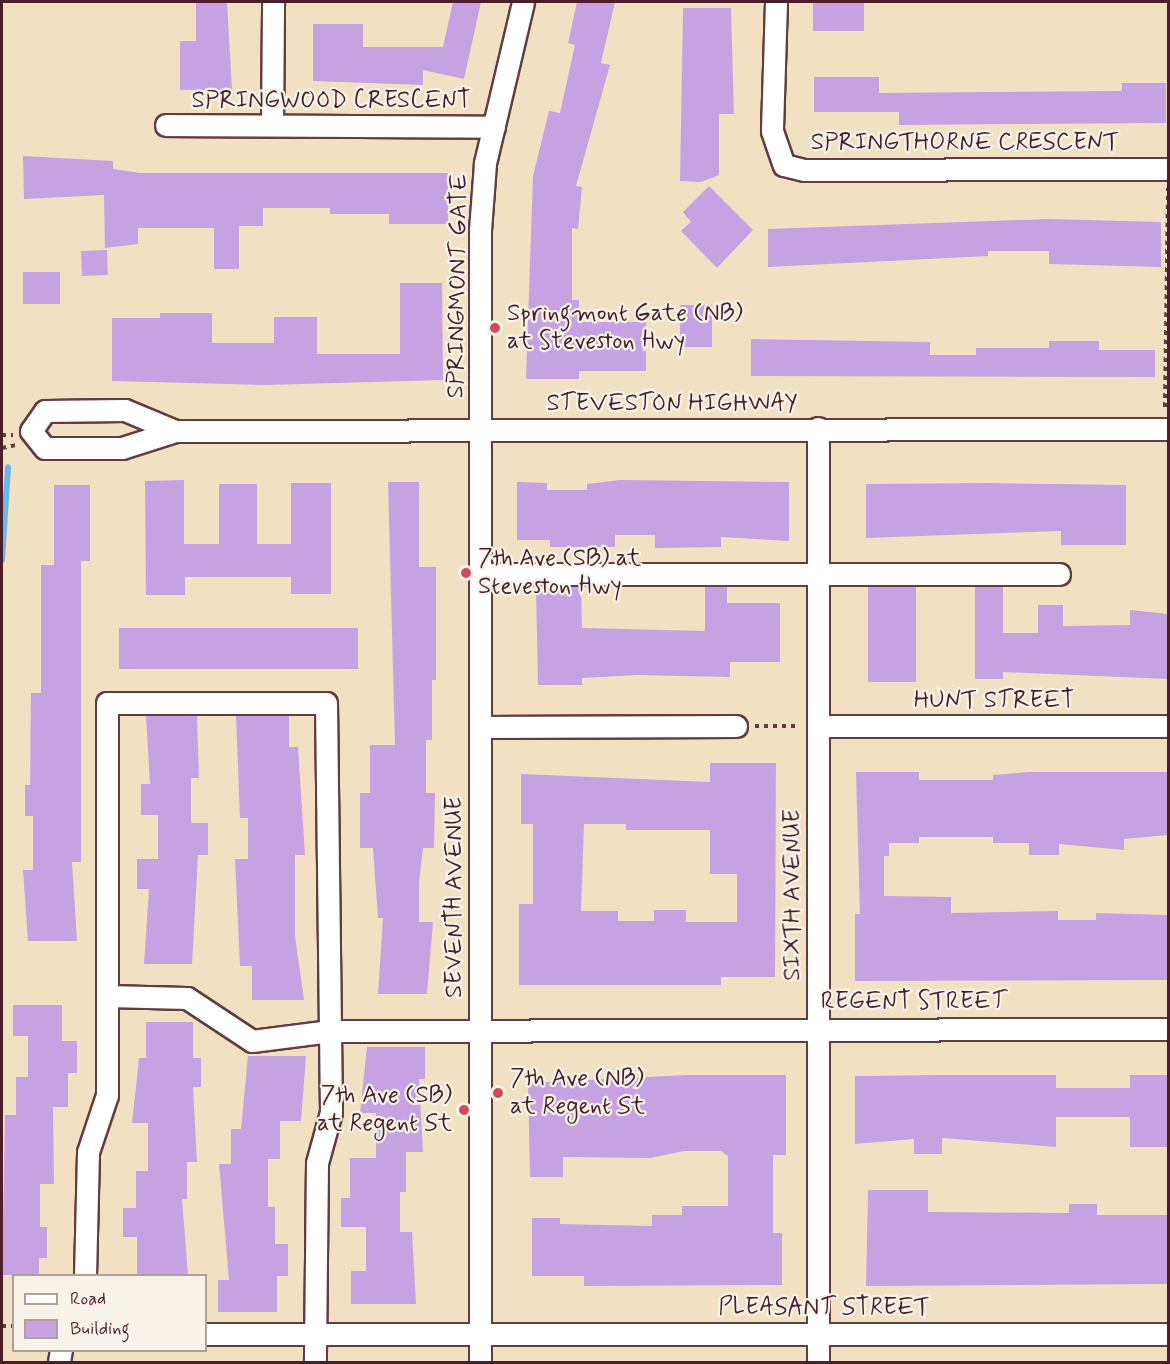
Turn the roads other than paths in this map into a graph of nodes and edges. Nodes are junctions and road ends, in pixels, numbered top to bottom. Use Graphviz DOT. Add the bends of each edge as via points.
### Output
graph roads {
  1 [pos="273,2"];
  2 [pos="524,2"];
  3 [pos="776,2"];
  4 [pos="166,125"];
  5 [pos="272,125"];
  6 [pos="494,127"];
  7 [pos="1168,169"];
  8 [pos="818,428"];
  9 [pos="1168,429"];
  10 [pos="175,430"];
  11 [pos="482,431"];
  12 [pos="817,571"];
  13 [pos="482,574"];
  14 [pos="1059,574"];
  15 [pos="736,726"];
  16 [pos="819,726"];
  17 [pos="1168,726"];
  18 [pos="481,727"];
  19 [pos="107,996"];
  20 [pos="817,1027"];
  21 [pos="1168,1029"];
  22 [pos="330,1031"];
  23 [pos="480,1032"];
  24 [pos="85,1274"];
  25 [pos="818,1333"];
  26 [pos="207,1334"];
  27 [pos="1168,1334"];
  28 [pos="316,1335"];
  29 [pos="479,1336"];
  30 [pos="315,1362"];
  31 [pos="480,1362"];
  32 [pos="818,1362"];
  1 -- 5 [label="street"];
  2 -- 6 [label="street, SPRINGMONT GATE"];
  3 -- 7 [label="street, SPRINGTHORNE CRESCENT" via="772,131 784,165 804,170"];
  4 -- 5 [label="street, SPRINGWOOD CRESCENT"];
  5 -- 6 [label="street, SPRINGWOOD CRESCENT"];
  6 -- 11 [label="street, SPRINGMONT GATE" via="480,209"];
  8 -- 9 [label="street, STEVESTON HIGHWAY"];
  8 -- 11 [label="street, STEVESTON HIGHWAY"];
  8 -- 12 [label="street, SIXTH AVENUE"];
  10 -- 10 [label="street, STEVESTON HIGHWAY" via="125,410 45,411 31,430 45,448 122,448"];
  10 -- 11 [label="street, STEVESTON HIGHWAY"];
  11 -- 13 [label="street, SEVENTH AVENUE"];
  12 -- 13 [label="street"];
  12 -- 14 [label="street"];
  12 -- 16 [label="street, SIXTH AVENUE"];
  13 -- 18 [label="street, SEVENTH AVENUE"];
  15 -- 18 [label="street"];
  16 -- 17 [label="street, HUNT STREET"];
  16 -- 20 [label="street, SIXTH AVENUE"];
  18 -- 23 [label="street, SEVENTH AVENUE"];
  19 -- 22 [label="street, REGENT STREET" via="188,998 252,1041"];
  19 -- 22 [label="street" via="107,703 326,702"];
  19 -- 24 [label="street" via="107,1095 88,1152"];
  20 -- 21 [label="street, REGENT STREET"];
  20 -- 23 [label="street, REGENT STREET"];
  20 -- 25 [label="street, SIXTH AVENUE"];
  22 -- 23 [label="street, REGENT STREET"];
  22 -- 28 [label="street" via="331,1112 317,1163"];
  23 -- 29 [label="street, SEVENTH AVENUE"];
  25 -- 27 [label="street, PLEASANT STREET"];
  25 -- 29 [label="street, PLEASANT STREET"];
  25 -- 32 [label="street, SIXTH AVENUE"];
  26 -- 28 [label="street, PLEASANT STREET"];
  28 -- 29 [label="street, PLEASANT STREET"];
  28 -- 30 [label="street"];
  29 -- 31 [label="street, SEVENTH AVENUE"];
}
